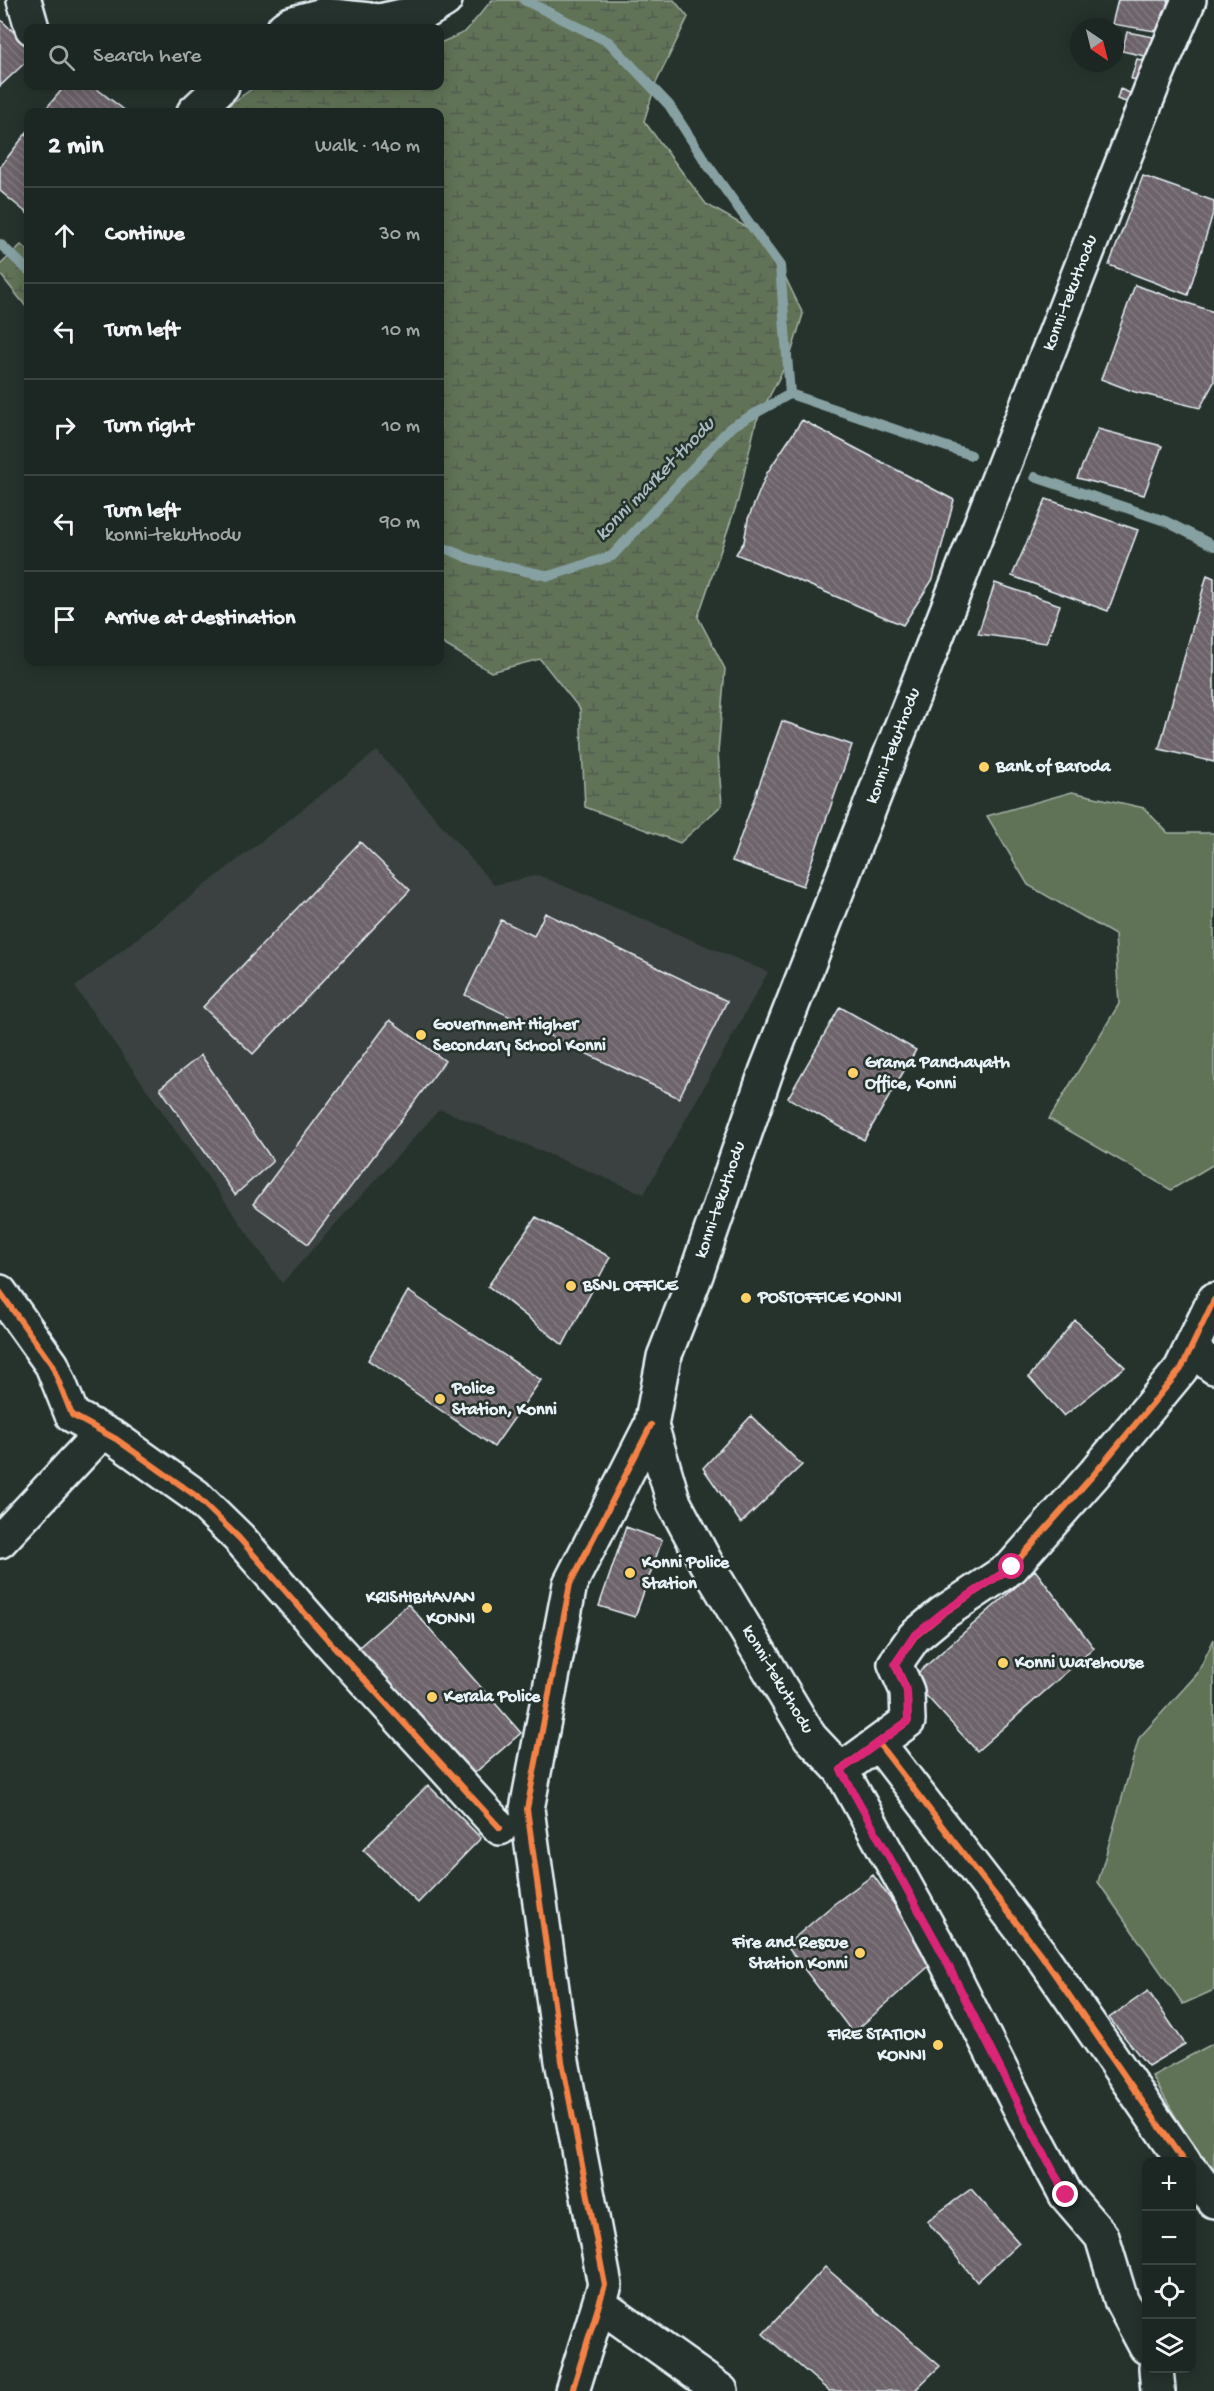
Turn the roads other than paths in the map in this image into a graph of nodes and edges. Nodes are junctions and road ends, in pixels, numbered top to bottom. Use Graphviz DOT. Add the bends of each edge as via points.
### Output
graph roads {
  1 [pos="24,0"];
  2 [pos="445,0"];
  3 [pos="1189,0"];
  4 [pos="31,24"];
  5 [pos="290,24"];
  6 [pos="218,90"];
  7 [pos="198,108"];
  8 [pos="0,1292"];
  9 [pos="1214,1300"];
  10 [pos="1203,1358"];
  11 [pos="651,1425"];
  12 [pos="102,1432"];
  13 [pos="0,1541"];
  14 [pos="879,1744"];
  15 [pos="841,1770"];
  16 [pos="500,1828"];
  17 [pos="1181,2157"];
  18 [pos="1196,2178"];
  19 [pos="1214,2201"];
  20 [pos="599,2304"];
  21 [pos="1142,2339"];
  22 [pos="1156,2373"];
  23 [pos="572,2391"];
  24 [pos="721,2391"];
  25 [pos="1158,2391"];
  1 -- 4 [label="street"];
  2 -- 5 [label="street" via="429,10 379,21 323,15"];
  3 -- 11 [label="street, konni-tekuthodu" via="766,1072 664,1358"];
  6 -- 7 [label="street"];
  8 -- 12 [label="street" via="52,1365 72,1415"];
  9 -- 10 [label="street"];
  10 -- 14 [label="street" via="1181,1369 1012,1567 914,1636 895,1664 907,1691 908,1721"];
  11 -- 15 [label="street, konni-tekuthodu" via="674,1503 706,1563 810,1737"];
  11 -- 20 [label="street" via="570,1584 527,1809 562,2061 605,2285"];
  12 -- 13 [label="street"];
  12 -- 16 [label="street" via="196,1496 239,1538"];
  14 -- 15 [label="street"];
  14 -- 17 [label="street" via="1042,1956"];
  15 -- 21 [label="street, konni-tekuthodu" via="938,1945 1066,2195 1102,2237 1121,2300"];
  18 -- 19 [label="street"];
  20 -- 23 [label="street"];
  20 -- 24 [label="street"];
  22 -- 25 [label="street"];
}
